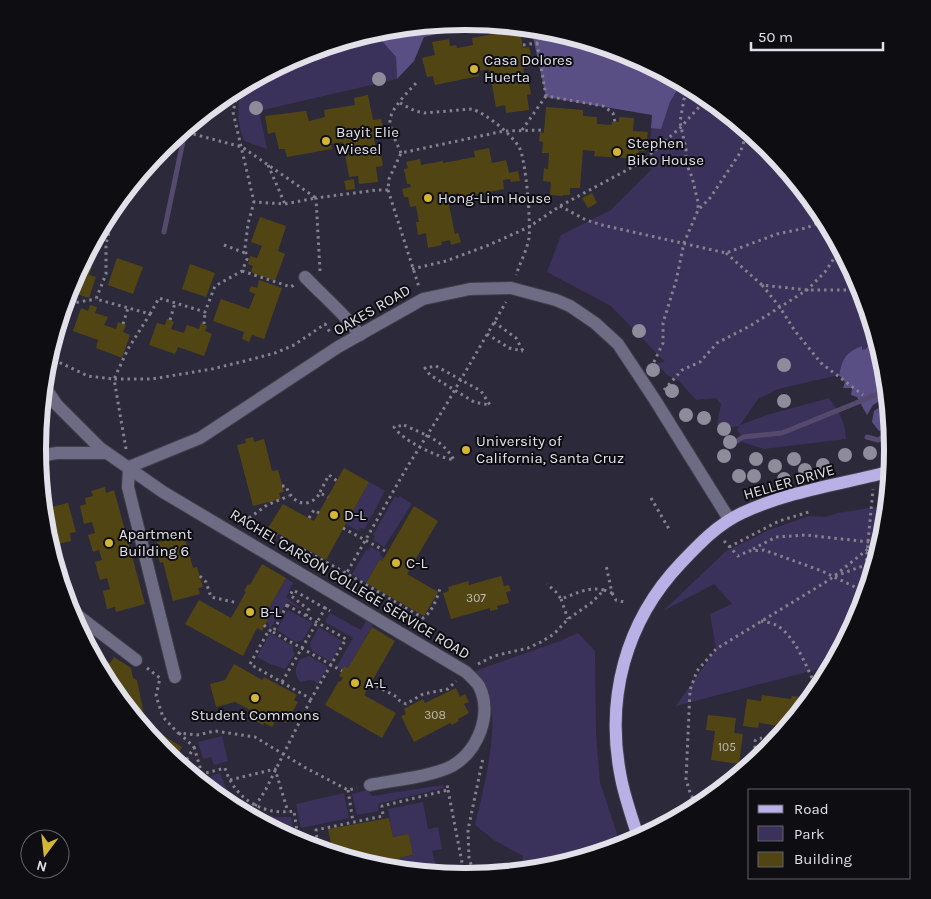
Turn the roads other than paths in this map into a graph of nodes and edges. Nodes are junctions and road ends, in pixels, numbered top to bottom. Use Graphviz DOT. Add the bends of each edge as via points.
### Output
graph roads {
  1 [pos="305,276"];
  2 [pos="360,335"];
  3 [pos="50,395"];
  4 [pos="107,453"];
  5 [pos="46,455"];
  6 [pos="129,467"];
  7 [pos="884,473"];
  8 [pos="729,519"];
  9 [pos="82,619"];
  10 [pos="136,660"];
  11 [pos="174,677"];
  12 [pos="370,785"];
  13 [pos="637,832"];
  1 -- 2 [label="street"];
  2 -- 6 [label="street, OAKES ROAD" via="200,438"];
  2 -- 8 [label="street, OAKES ROAD" via="423,299 470,289 519,290 570,306 595,322 618,344"];
  3 -- 4 [label="street, RACHEL CARSON COLLEGE SERVICE ROAD"];
  4 -- 5 [label="street"];
  4 -- 6 [label="street, RACHEL CARSON COLLEGE SERVICE ROAD"];
  6 -- 11 [label="street" via="128,487"];
  6 -- 12 [label="street, RACHEL CARSON COLLEGE SERVICE ROAD" via="163,492 466,672 479,686 485,718 477,739 453,765 438,772"];
  7 -- 8 [label="main road, HELLER DRIVE" via="774,500"];
  8 -- 13 [label="main road, HELLER DRIVE" via="668,577 654,595 629,644 616,706 616,731 621,778"];
  9 -- 10 [label="street"];
}
